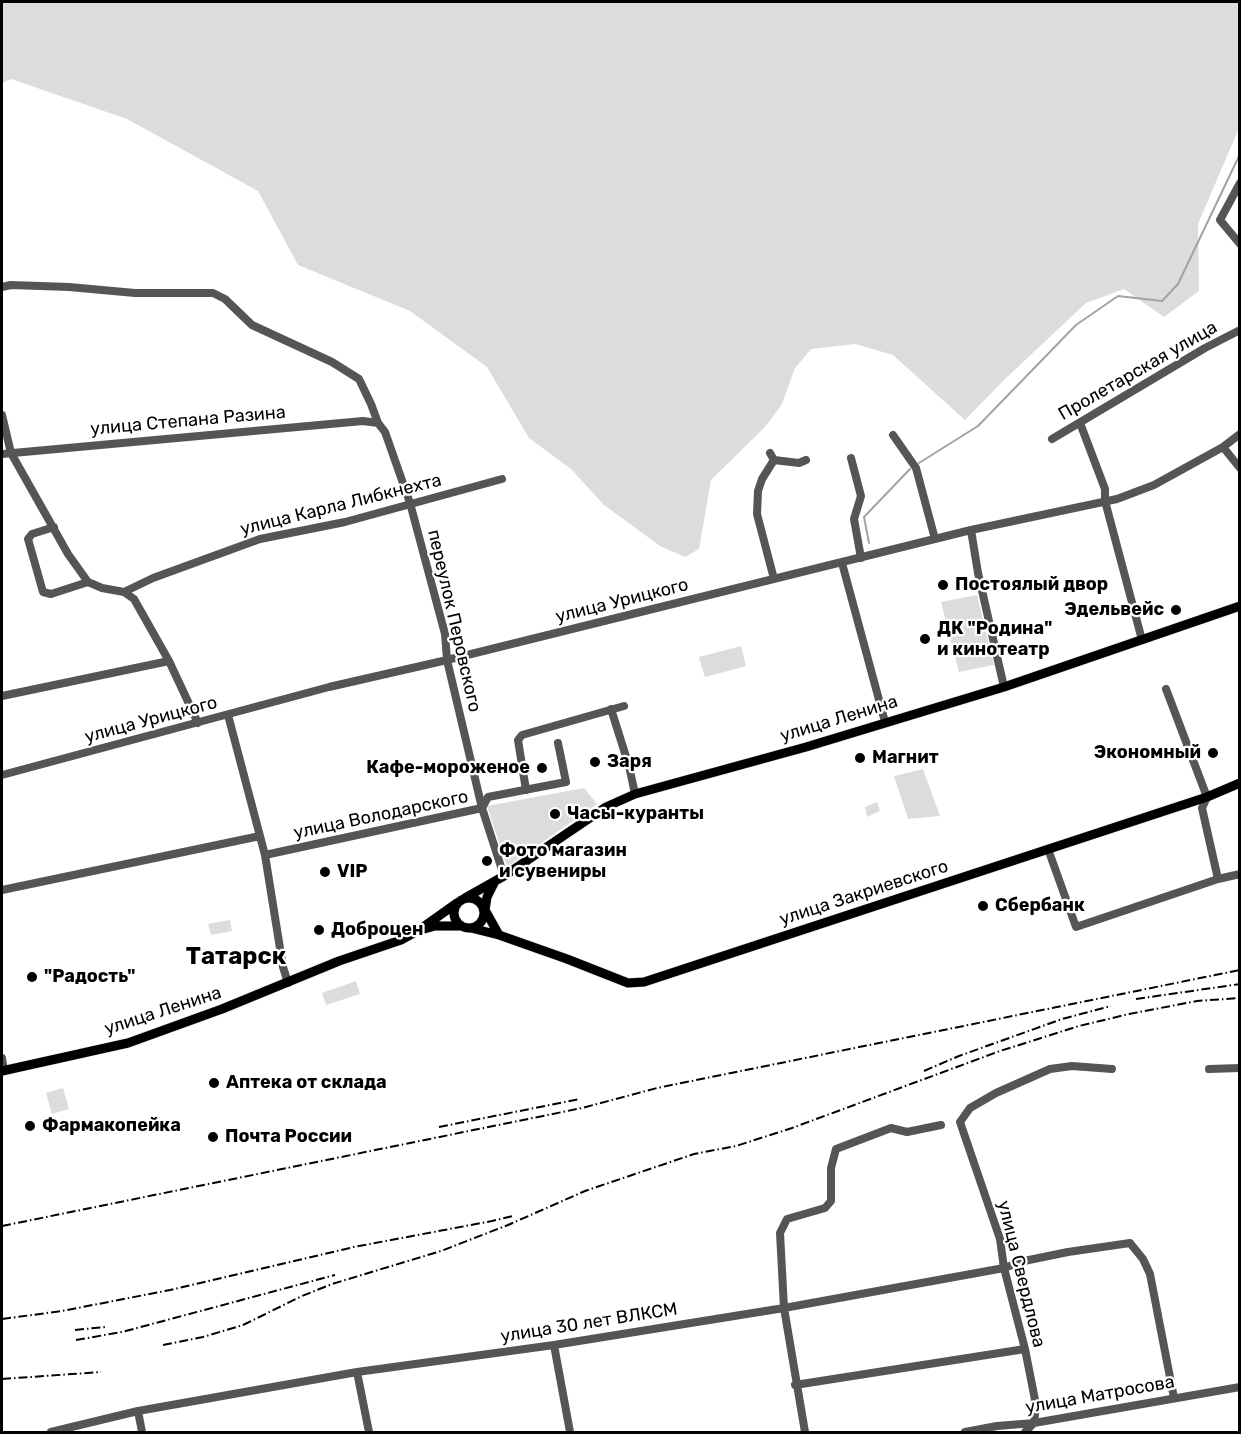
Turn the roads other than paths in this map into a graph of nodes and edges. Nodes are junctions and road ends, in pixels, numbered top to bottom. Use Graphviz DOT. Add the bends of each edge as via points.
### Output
graph roads {
  1 [pos="1239,183"];
  2 [pos="1239,244"];
  3 [pos="2,287"];
  4 [pos="1239,330"];
  5 [pos="2,415"];
  6 [pos="378,423"];
  7 [pos="1080,423"];
  8 [pos="1239,434"];
  9 [pos="893,435"];
  10 [pos="1052,439"];
  11 [pos="1223,447"];
  12 [pos="11,453"];
  13 [pos="2,454"];
  14 [pos="851,458"];
  15 [pos="806,460"];
  16 [pos="1239,468"];
  17 [pos="502,479"];
  18 [pos="1105,501"];
  19 [pos="410,503"];
  20 [pos="54,527"];
  21 [pos="971,530"];
  22 [pos="935,539"];
  23 [pos="861,558"];
  24 [pos="842,563"];
  25 [pos="774,579"];
  26 [pos="88,582"];
  27 [pos="124,592"];
  28 [pos="1239,606"];
  29 [pos="1142,640"];
  30 [pos="447,660"];
  31 [pos="169,661"];
  32 [pos="1004,687"];
  33 [pos="1166,689"];
  34 [pos="2,696"];
  35 [pos="624,706"];
  36 [pos="611,709"];
  37 [pos="228,715"];
  38 [pos="885,722"];
  39 [pos="198,723"];
  40 [pos="558,743"];
  41 [pos="2,775"];
  42 [pos="1239,783"];
  43 [pos="526,789"];
  44 [pos="635,794"];
  45 [pos="1207,797"];
  46 [pos="482,808"];
  47 [pos="260,836"];
  48 [pos="1048,849"];
  49 [pos="265,855"];
  50 [pos="1239,874"];
  51 [pos="504,876"];
  52 [pos="1218,879"];
  53 [pos="2,890"];
  54 [pos="461,900"];
  55 [pos="484,910"];
  56 [pos="466,927"];
  57 [pos="419,930"];
  58 [pos="498,935"];
  59 [pos="288,983"];
  60 [pos="2,1058"];
  61 [pos="1239,1068"];
  62 [pos="1112,1069"];
  63 [pos="1209,1069"];
  64 [pos="3,1071"];
  65 [pos="941,1125"];
  66 [pos="1004,1268"];
  67 [pos="784,1308"];
  68 [pos="554,1345"];
  69 [pos="1025,1349"];
  70 [pos="357,1372"];
  71 [pos="795,1385"];
  72 [pos="1239,1387"];
  73 [pos="1174,1398"];
  74 [pos="138,1412"];
  75 [pos="1034,1423"];
  76 [pos="51,1432"];
  77 [pos="142,1432"];
  78 [pos="369,1432"];
  79 [pos="570,1432"];
  80 [pos="805,1432"];
  81 [pos="965,1432"];
  82 [pos="1025,1432"];
  1 -- 2 [label="street" via="1220,220"];
  3 -- 6 [label="street, переулок Перовского" via="213,293 230,303 252,325 332,362 359,379"];
  4 -- 7 [label="street, Пролетарская улица"];
  5 -- 12 [label="street"];
  6 -- 12 [label="street, улица Степана Разина" via="363,421"];
  6 -- 19 [label="street, переулок Перовского" via="385,432"];
  7 -- 10 [label="street, Пролетарская улица"];
  7 -- 18 [label="street" via="1105,489"];
  8 -- 11 [label="street, улица Урицкого"];
  9 -- 22 [label="street" via="916,468"];
  11 -- 16 [label="street"];
  11 -- 18 [label="street, улица Урицкого" via="1154,485"];
  12 -- 13 [label="street, улица Степана Разина"];
  12 -- 20 [label="street"];
  14 -- 23 [label="street" via="861,496 854,519"];
  15 -- 25 [label="street" via="799,463 772,456 758,491 757,514"];
  17 -- 19 [label="street, улица Карла Либкнехта"];
  18 -- 21 [label="street, улица Урицкого"];
  18 -- 29 [label="street"];
  19 -- 27 [label="street, улица Карла Либкнехта" via="345,522 260,538"];
  19 -- 30 [label="street, переулок Перовского" via="445,634"];
  20 -- 26 [label="street"];
  20 -- 26 [label="street" via="28,538 43,592 51,594"];
  21 -- 22 [label="street, улица Урицкого"];
  21 -- 32 [label="street"];
  22 -- 23 [label="street, улица Урицкого"];
  23 -- 24 [label="street, улица Урицкого"];
  24 -- 25 [label="street, улица Урицкого"];
  24 -- 38 [label="street"];
  25 -- 30 [label="street, улица Урицкого"];
  26 -- 27 [label="street"];
  27 -- 31 [label="street" via="134,599"];
  28 -- 29 [label="main road, улица Ленина"];
  29 -- 32 [label="main road, улица Ленина"];
  30 -- 37 [label="street, улица Урицкого"];
  30 -- 46 [label="street, переулок Перовского"];
  31 -- 34 [label="street"];
  31 -- 39 [label="street"];
  32 -- 38 [label="main road, улица Ленина"];
  33 -- 45 [label="street"];
  35 -- 36 [label="street"];
  36 -- 43 [label="street" via="522,735 518,740"];
  36 -- 44 [label="street"];
  37 -- 39 [label="street, улица Урицкого"];
  37 -- 47 [label="street"];
  38 -- 44 [label="main road, улица Ленина"];
  39 -- 41 [label="street, улица Урицкого"];
  40 -- 43 [label="street, улица Володарского" via="566,782"];
  42 -- 45 [label="main road, улица Закриевского"];
  43 -- 46 [label="street, улица Володарского" via="488,797"];
  44 -- 51 [label="main road, улица Ленина" via="606,807"];
  45 -- 48 [label="main road, улица Закриевского"];
  45 -- 52 [label="street" via="1203,808"];
  46 -- 49 [label="street, улица Володарского"];
  46 -- 51 [label="street, переулок Перовского"];
  47 -- 49 [label="street"];
  47 -- 53 [label="street"];
  48 -- 52 [label="street" via="1076,927"];
  48 -- 58 [label="main road, улица Закриевского" via="644,982 628,983"];
  49 -- 59 [label="street"];
  50 -- 52 [label="street"];
  51 -- 54 [label="main road, улица Ленина"];
  51 -- 55 [label="main road" via="490,890"];
  54 -- 55 [label="main road" via="470,897 480,901"];
  54 -- 56 [label="main road" via="455,908 455,918"];
  54 -- 57 [label="main road, улица Ленина"];
  55 -- 56 [label="main road" via="483,920"];
  55 -- 58 [label="main road"];
  56 -- 57 [label="main road, улица Закриевского"];
  56 -- 58 [label="main road, улица Закриевского"];
  57 -- 59 [label="main road, улица Ленина"];
  59 -- 64 [label="main road, улица Ленина" via="128,1043"];
  60 -- 64 [label="street"];
  61 -- 63 [label="street"];
  62 -- 66 [label="street, улица Свердлова" via="1050,1069 970,1108 960,1122 1000,1239"];
  65 -- 67 [label="street" via="907,1132 891,1128 836,1149 831,1168 831,1201 825,1208 788,1219 780,1233"];
  66 -- 67 [label="street, улица 30 лет ВЛКСМ"];
  66 -- 69 [label="street, улица Свердлова"];
  66 -- 73 [label="street, улица 30 лет ВЛКСМ" via="1130,1243 1150,1274"];
  67 -- 68 [label="street, улица 30 лет ВЛКСМ"];
  67 -- 71 [label="street"];
  68 -- 70 [label="street, улица 30 лет ВЛКСМ"];
  68 -- 79 [label="street"];
  69 -- 71 [label="street"];
  69 -- 75 [label="street, улица Свердлова" via="1036,1405"];
  70 -- 74 [label="street, улица 30 лет ВЛКСМ"];
  70 -- 78 [label="street"];
  71 -- 80 [label="street"];
  72 -- 73 [label="street, улица Матросова"];
  73 -- 75 [label="street, улица Матросова"];
  74 -- 76 [label="street, улица 30 лет ВЛКСМ"];
  74 -- 77 [label="street"];
  75 -- 81 [label="street, улица Матросова"];
  75 -- 82 [label="street"];
}
